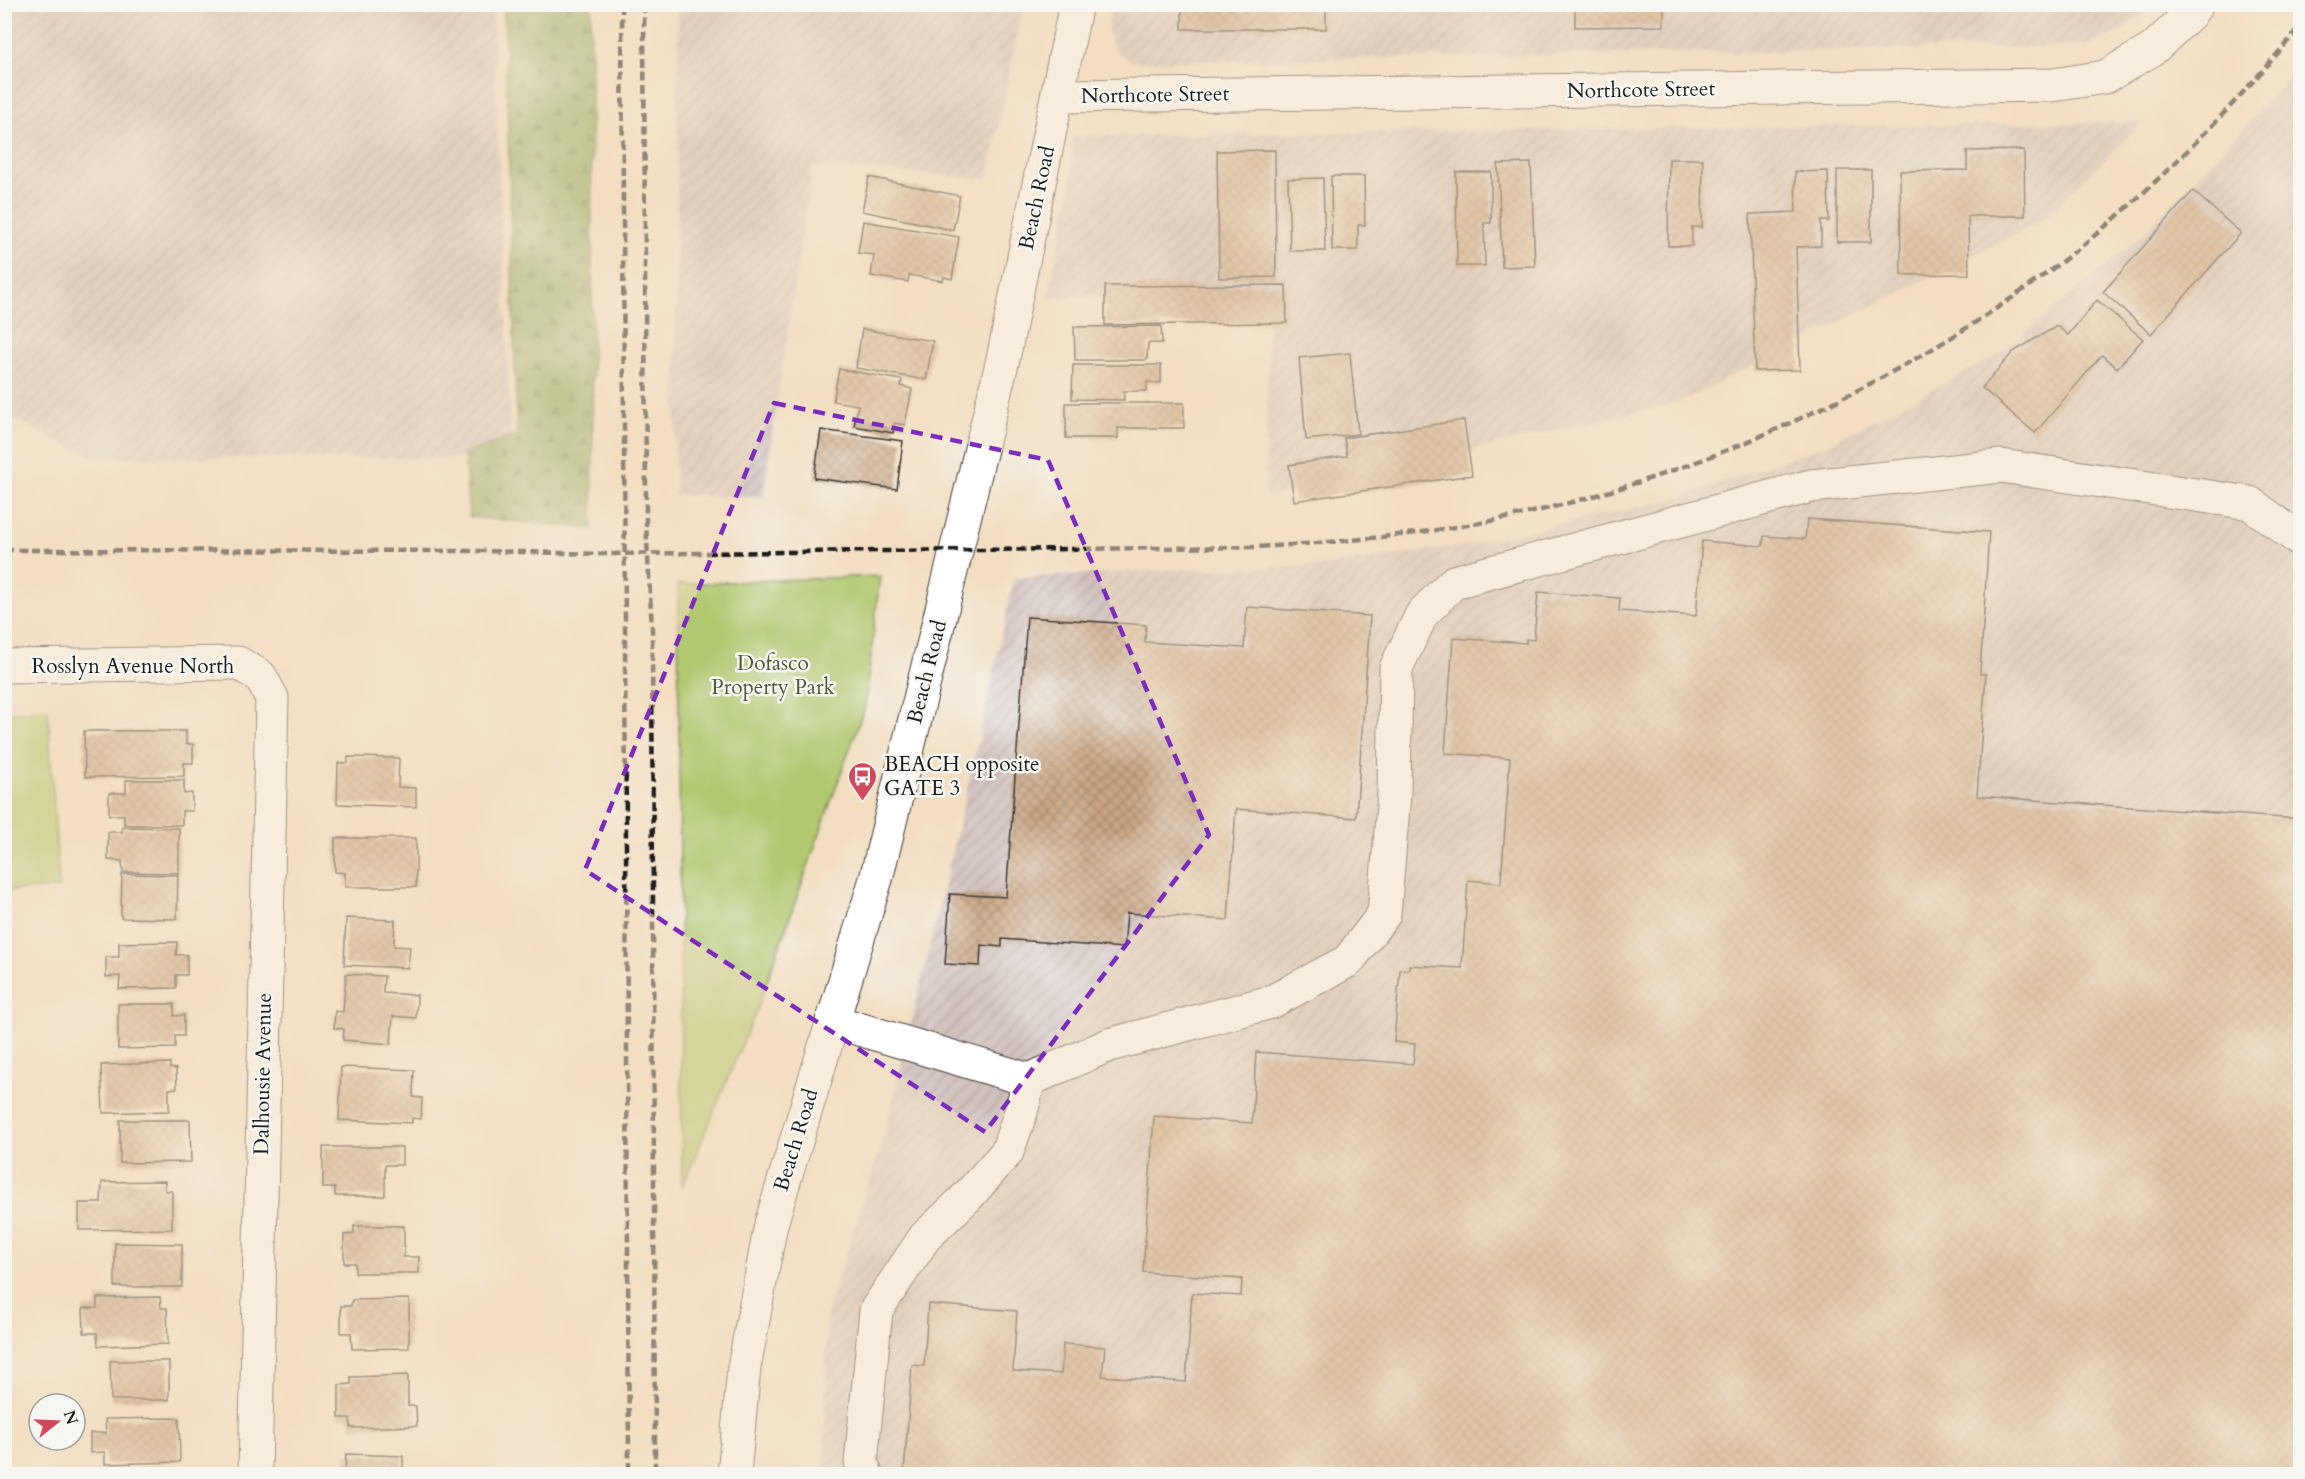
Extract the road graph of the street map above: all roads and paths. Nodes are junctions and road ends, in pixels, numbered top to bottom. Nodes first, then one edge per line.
1 (1076, 4) edge
2 (2197, 4) edge
3 (1059, 96) junction
4 (2301, 540) edge
5 (4, 666) edge
6 (260, 676) joint
7 (832, 1021) junction
8 (1029, 1080) junction
9 (255, 1474) edge
10 (734, 1474) edge
11 (866, 1474) edge

1 - 3 street, Beach Road
2 - 3 street, Northcote Street
3 - 7 street, Beach Road
4 - 8 street
5 - 6 street, Rosslyn Avenue North
6 - 9 street, Dalhousie Avenue
7 - 8 street
7 - 10 street, Beach Road
8 - 11 street

